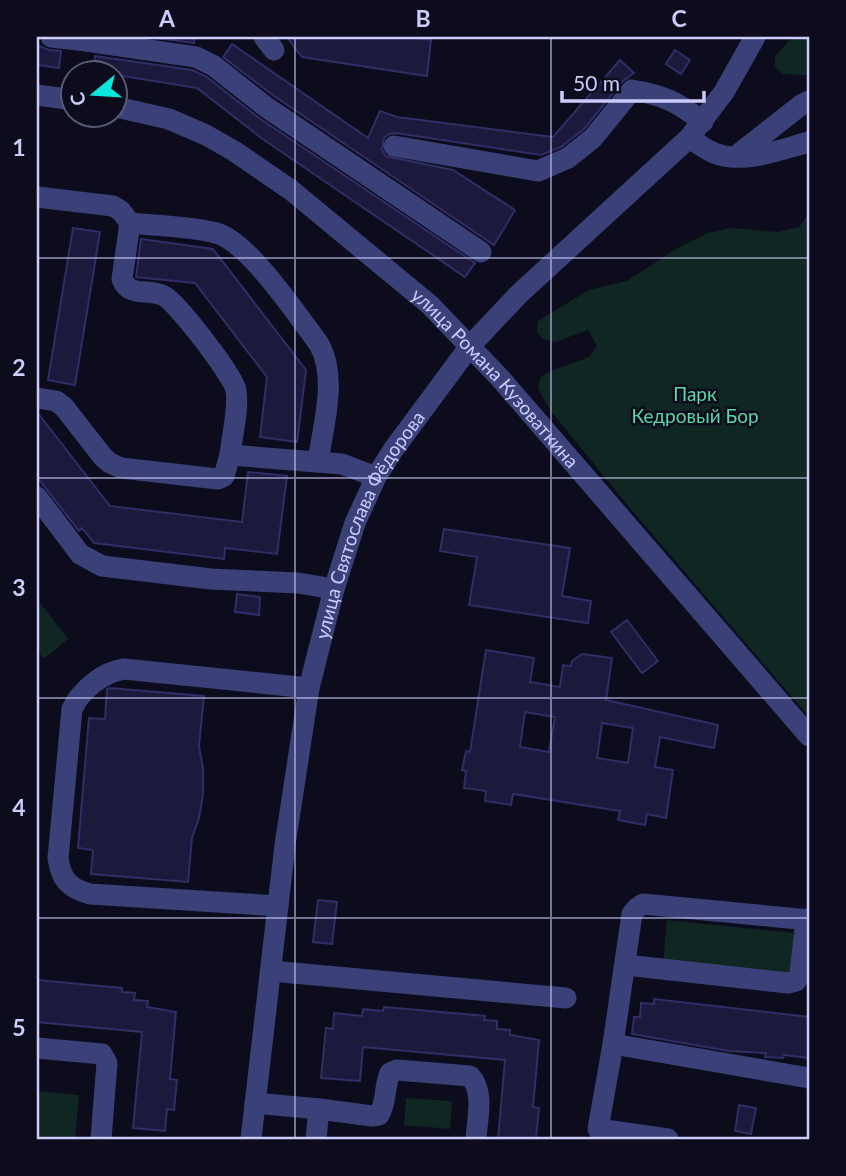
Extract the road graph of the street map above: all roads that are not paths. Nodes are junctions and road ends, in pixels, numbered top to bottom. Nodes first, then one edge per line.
1 (51, 37) edge
2 (755, 37) edge
3 (80, 39) edge
4 (37, 95) edge
5 (60, 98) edge
6 (809, 101) edge
7 (130, 110) edge
8 (696, 130) junction
9 (809, 142) edge
10 (394, 146) dead end
11 (736, 156) junction
12 (37, 197) edge
13 (130, 223) junction
14 (481, 252) dead end
15 (470, 346) junction
16 (37, 398) edge
17 (230, 455) junction
18 (318, 462) junction
19 (376, 477) junction
20 (37, 497) edge
21 (334, 589) junction
22 (309, 688) junction
23 (809, 736) edge
24 (278, 906) junction
25 (808, 919) edge
26 (625, 965) junction
27 (271, 971) junction
28 (566, 998) dead end
29 (613, 1044) junction
30 (37, 1048) edge
31 (809, 1078) edge
32 (255, 1103) junction
33 (319, 1110) junction
34 (101, 1139) edge
35 (251, 1139) edge
36 (316, 1139) edge
37 (476, 1139) edge
38 (668, 1139) edge

1 - 3 street
2 - 8 street, улица Святослава Фёдорова
3 - 14 street
4 - 5 street
6 - 11 street
7 - 15 street, улица Романа Кузоваткина
8 - 10 street
8 - 11 street
8 - 15 street, улица Святослава Фёдорова
9 - 11 street
12 - 13 street
13 - 17 street
13 - 18 street
15 - 19 street, улица Святослава Фёдорова
15 - 23 street, улица Романа Кузоваткина
16 - 17 street
17 - 18 street
18 - 19 street
19 - 21 street, улица Святослава Фёдорова
20 - 21 street
21 - 22 street, улица Святослава Фёдорова
22 - 24 street, улица Святослава Фёдорова
22 - 24 street
24 - 27 street, улица Святослава Фёдорова
25 - 26 street
25 - 26 street
26 - 29 street
27 - 28 street
27 - 32 street, улица Святослава Фёдорова
29 - 31 street
29 - 38 street
30 - 34 street
32 - 33 street
32 - 35 street, улица Святослава Фёдорова
33 - 36 street
33 - 37 street

